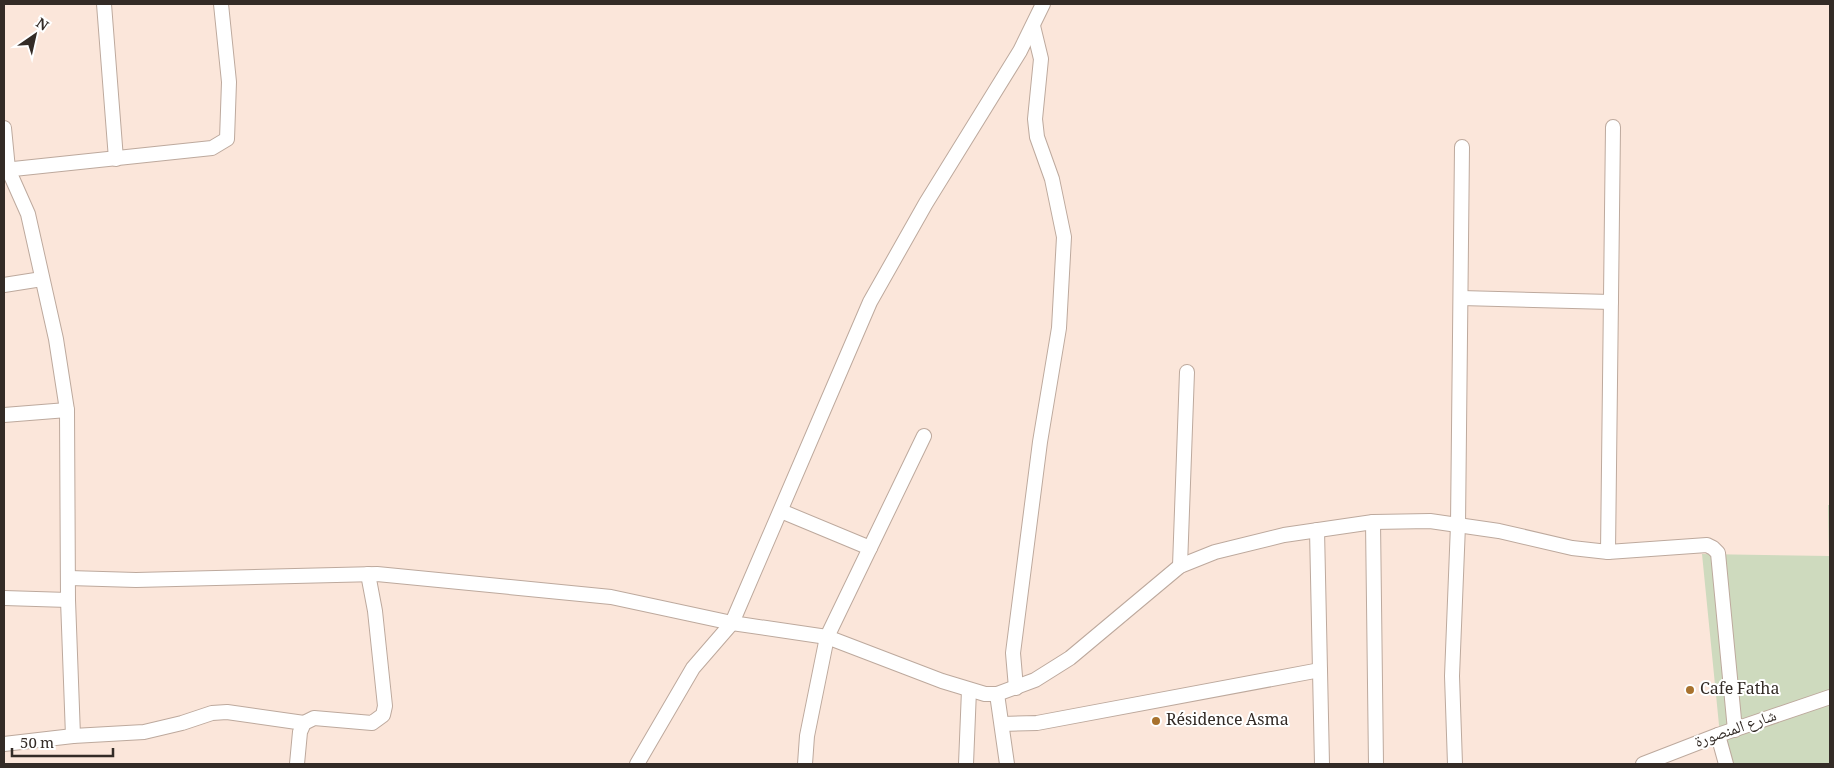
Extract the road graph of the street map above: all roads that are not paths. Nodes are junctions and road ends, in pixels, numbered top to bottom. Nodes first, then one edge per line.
1 (104, 4) edge
2 (221, 4) edge
3 (1043, 4) edge
4 (1033, 26) junction
5 (1613, 127) dead end
6 (4, 128) edge
7 (1462, 147) dead end
8 (116, 159) junction
9 (6, 169) edge
10 (42, 279) junction
11 (4, 285) edge
12 (1460, 298) junction
13 (1611, 302) junction
14 (1188, 372) dead end
15 (67, 410) junction
16 (4, 415) edge
17 (924, 436) dead end
18 (781, 511) junction
19 (1373, 522) junction
20 (1458, 525) junction
21 (1317, 530) junction
22 (870, 548) junction
23 (1608, 552) junction
24 (1180, 566) junction
25 (368, 574) junction
26 (69, 578) junction
27 (4, 598) edge
28 (68, 600) junction
29 (732, 623) junction
30 (827, 637) junction
31 (1320, 670) junction
32 (1016, 688) junction
33 (969, 690) junction
34 (997, 694) junction
35 (1830, 697) edge
36 (304, 723) junction
37 (1002, 724) junction
38 (1735, 730) junction
39 (1718, 735) junction
40 (73, 736) junction
41 (4, 744) edge
42 (297, 764) edge
43 (637, 764) edge
44 (805, 764) edge
45 (966, 764) edge
46 (1007, 764) edge
47 (1322, 764) edge
48 (1376, 764) edge
49 (1455, 764) edge
50 (1643, 764) edge
51 (1726, 764) edge

1 - 8 street
2 - 8 street
3 - 4 street
4 - 18 street
4 - 32 street
5 - 13 street
6 - 9 street
7 - 12 street
8 - 9 street
9 - 10 street
10 - 11 street
10 - 15 street
12 - 13 street
12 - 20 street
13 - 23 street
14 - 24 street
15 - 16 street
15 - 26 street
17 - 22 street
18 - 22 street
18 - 29 street
19 - 20 street
19 - 21 street
19 - 48 street
20 - 23 street
20 - 49 street
21 - 24 street
21 - 31 street
22 - 30 street
23 - 38 street
24 - 32 street
25 - 26 street
25 - 29 street
25 - 36 street
26 - 28 street
27 - 28 street
28 - 40 street
29 - 30 street
29 - 43 street
30 - 33 street
30 - 44 street
31 - 37 street
31 - 47 street
32 - 34 street
33 - 34 street
33 - 45 street
34 - 37 street
35 - 38 street, شارع المنصورة
36 - 40 street
36 - 42 street
37 - 46 street
38 - 39 street, شارع المنصورة
39 - 50 street, شارع المنصورة
39 - 51 street
40 - 41 street

